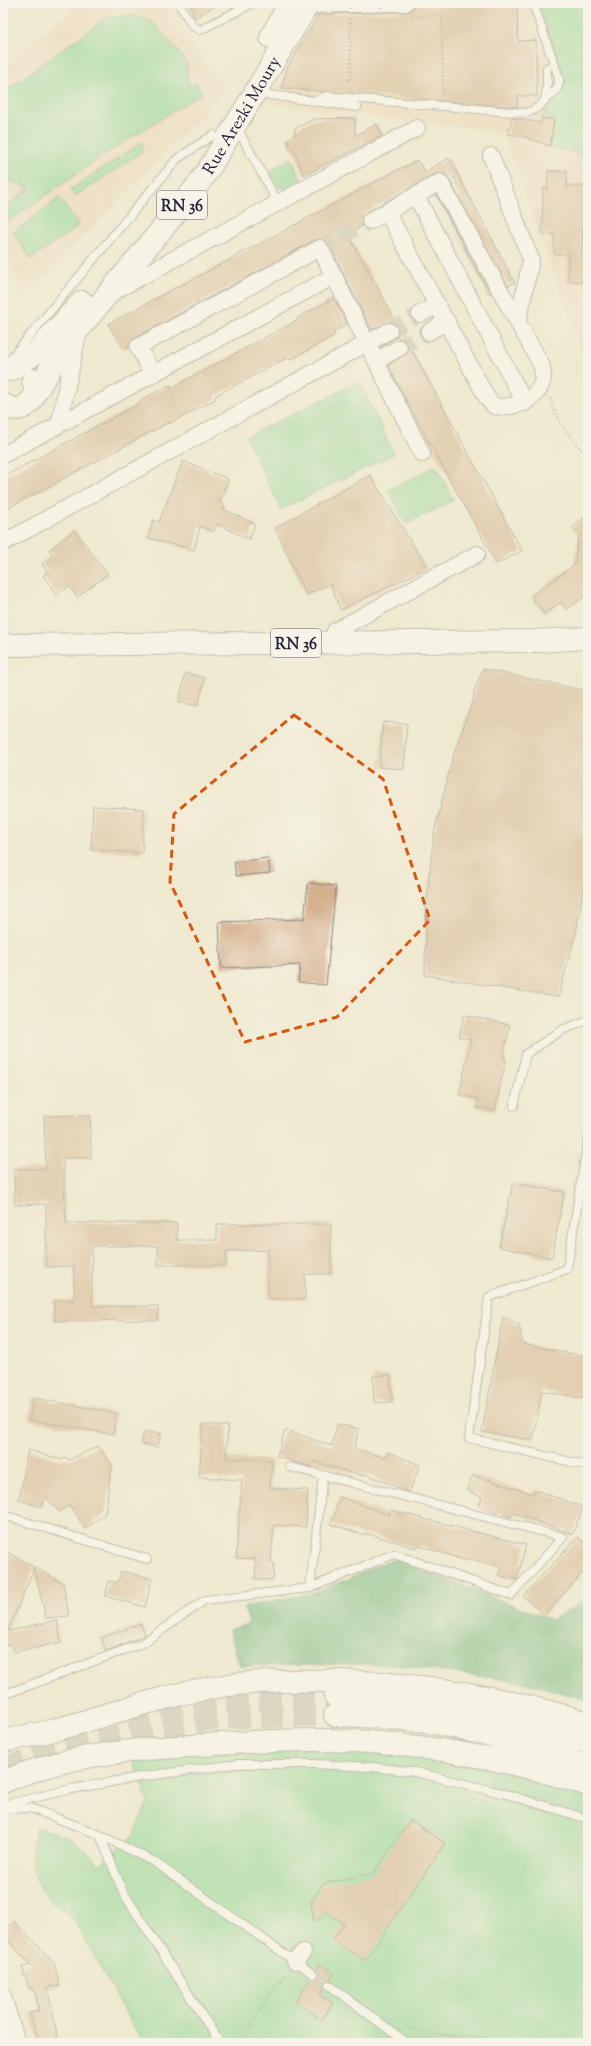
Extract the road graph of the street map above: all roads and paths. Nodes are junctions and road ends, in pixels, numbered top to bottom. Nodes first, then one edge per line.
1 (178, 3) edge
2 (253, 3) edge
3 (350, 3) edge
4 (382, 3) edge
5 (533, 3) edge
6 (295, 4) edge
7 (381, 8) dead end
8 (406, 10) edge
9 (421, 11) dead end
10 (421, 16) junction
11 (546, 68) dead end
12 (348, 80) dead end
13 (255, 93) junction
14 (443, 93) dead end
15 (545, 99) junction
16 (315, 100) junction
17 (357, 106) dead end
18 (236, 126) junction
19 (417, 128) dead end
20 (491, 156) dead end
21 (416, 196) junction
22 (278, 203) junction
23 (387, 212) junction
24 (370, 221) tunnel mouth
25 (334, 276) junction
26 (106, 296) junction
27 (438, 305) junction
28 (420, 314) tunnel mouth
29 (447, 321) junction
30 (518, 321) junction
31 (82, 325) junction
32 (389, 331) tunnel mouth
33 (429, 332) tunnel mouth
34 (367, 343) junction
35 (399, 348) tunnel mouth
36 (376, 361) junction
37 (6, 371) edge
38 (153, 374) junction
39 (543, 378) junction
40 (36, 393) junction
41 (526, 402) junction
42 (7, 409) edge
43 (59, 424) junction
44 (422, 454) dead end
45 (3, 455) edge
46 (588, 456) edge
47 (3, 543) edge
48 (477, 554) dead end
49 (588, 628) edge
50 (3, 630) edge
51 (335, 630) junction
52 (588, 638) edge
53 (3, 645) edge
54 (588, 1020) edge
55 (514, 1106) dead end
56 (588, 1139) edge
57 (588, 1466) edge
58 (290, 1467) dead end
59 (323, 1475) junction
60 (3, 1515) edge
61 (147, 1559) dead end
62 (310, 1588) junction
63 (3, 1695) edge
64 (588, 1723) edge
65 (3, 1741) edge
66 (588, 1743) edge
67 (588, 1767) edge
68 (3, 1782) edge
69 (588, 1785) edge
70 (3, 1805) edge
71 (3, 1809) edge
72 (588, 1819) edge
73 (100, 1835) junction
74 (299, 1957) junction
75 (313, 1974) tunnel mouth
76 (329, 1985) tunnel mouth
77 (3, 1996) edge
78 (400, 2026) dead end
79 (17, 2043) edge
80 (220, 2043) edge
81 (241, 2043) edge
82 (407, 2043) edge
83 (504, 2043) edge

1 - 2 lane
3 - 12 path, bridge
4 - 7 path, bridge
5 - 15 lane
6 - 8 street
6 - 13 main road, Rue Arezki Moury / RN 36
6 - 37 main road, Rue Arezki Moury / RN 36
8 - 10 path
9 - 10 path
10 - 14 path
11 - 15 lane
13 - 16 lane
13 - 18 main road, Rue Arezki Moury / RN 36
15 - 16 lane
16 - 17 lane
18 - 22 lane
18 - 26 main road, Rue Arezki Moury / RN 36
19 - 22 street
20 - 30 street
21 - 23 street
21 - 30 street
21 - 41 street
22 - 26 street
23 - 24 street
23 - 27 street
25 - 34 street
25 - 38 street
25 - 38 street
26 - 31 main road, Rue Arezki Moury / RN 36
27 - 28 street
27 - 29 street
29 - 33 street
29 - 41 street
30 - 39 street
31 - 40 main road, Rue Arezki Moury / RN 36
31 - 43 street
32 - 34 street
34 - 36 street
34 - 47 street
35 - 36 street
36 - 44 street
37 - 40 main road
38 - 43 street
39 - 41 street
39 - 46 path
40 - 42 main road, Rue Arezki Moury
43 - 45 street
48 - 51 street
49 - 51 main road, RN 36
50 - 51 main road, RN 36
52 - 53 main road, RN 36
54 - 55 lane
56 - 57 lane
58 - 59 lane
59 - 62 lane
59 - 62 lane
60 - 61 lane
62 - 63 lane
64 - 65 main road
66 - 67 main road
68 - 69 main road
70 - 72 lane
71 - 73 lane
73 - 74 lane
73 - 80 lane
74 - 75 lane
74 - 81 path
76 - 82 lane
77 - 79 street
78 - 83 path

